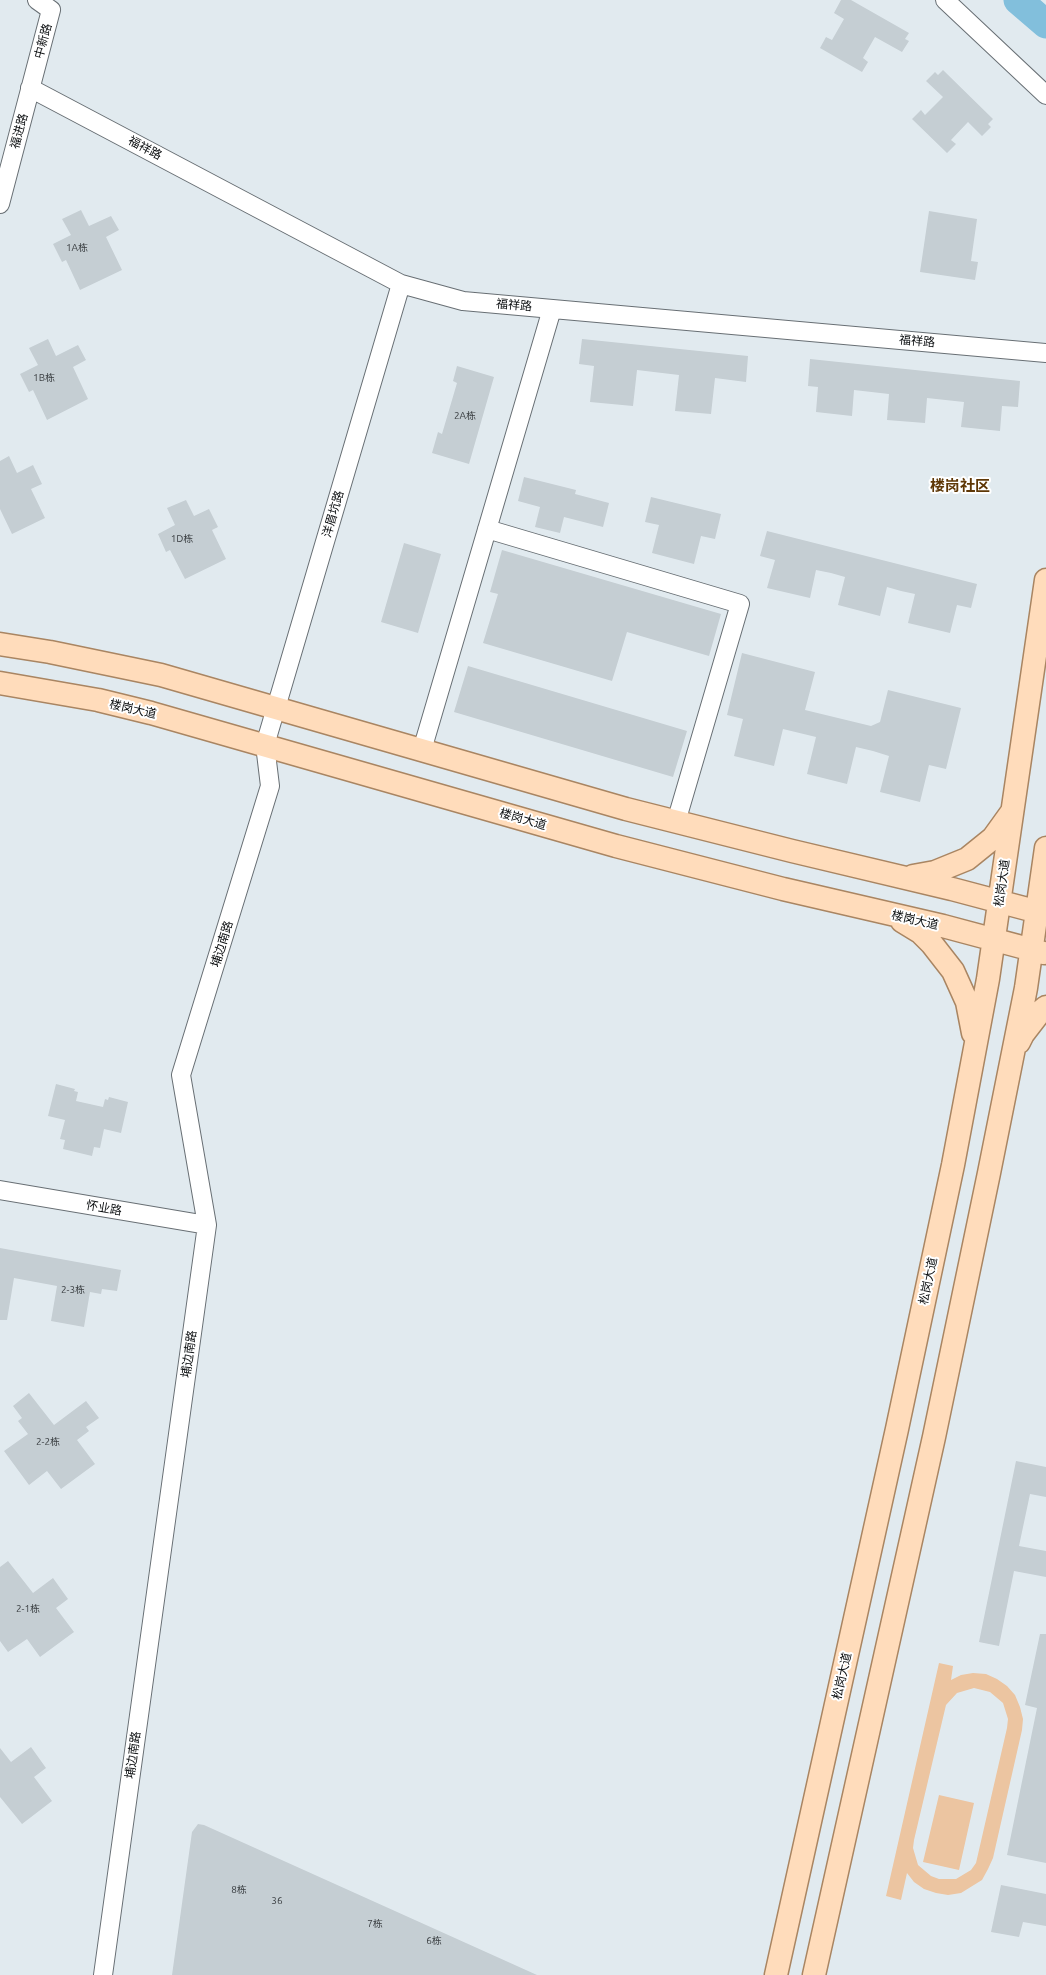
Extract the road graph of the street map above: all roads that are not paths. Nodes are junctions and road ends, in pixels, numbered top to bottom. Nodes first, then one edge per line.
1 (37, 0) edge
2 (945, 0) edge
3 (30, 88) junction
4 (1046, 95) edge
5 (0, 204) edge
6 (401, 284) junction
7 (552, 309) junction
8 (1046, 353) edge
9 (487, 529) junction
10 (1046, 580) edge
11 (0, 644) edge
12 (0, 683) edge
13 (276, 708) junction
14 (265, 745) junction
15 (422, 750) junction
16 (1012, 810) junction
17 (676, 822) junction
18 (1046, 848) edge
19 (902, 877) junction
20 (999, 901) junction
21 (1041, 913) edge
22 (891, 914) junction
23 (994, 940) junction
24 (1038, 952) edge
25 (1046, 1007) edge
26 (974, 1052) junction
27 (1012, 1059) junction
28 (0, 1190) edge
29 (207, 1225) junction
30 (103, 1975) edge
31 (776, 1975) edge
32 (814, 1975) edge

1 - 3 street, 中新路
2 - 4 street
3 - 5 street, 福进路
3 - 6 street, 福祥路
6 - 7 street, 福祥路
6 - 13 street, 洋眉坑路
7 - 8 street, 福祥路
7 - 9 street
9 - 15 street
9 - 17 street
10 - 16 main road, 松岗大道
11 - 13 main road
12 - 14 main road, 楼岗大道
13 - 14 street, 洋眉坑路
13 - 15 main road
14 - 22 main road, 楼岗大道
14 - 29 street, 埔边南路
15 - 17 main road
16 - 19 main road
16 - 20 main road, 松岗大道
17 - 19 main road
18 - 21 main road
19 - 20 main road
20 - 21 main road
20 - 23 main road, 松岗大道
21 - 24 main road
22 - 23 main road, 楼岗大道
22 - 26 main road
23 - 24 main road, 楼岗大道
23 - 26 main road, 松岗大道
24 - 27 main road
25 - 27 main road
26 - 31 main road, 松岗大道
27 - 32 main road
28 - 29 street, 怀业路
29 - 30 street, 埔边南路

